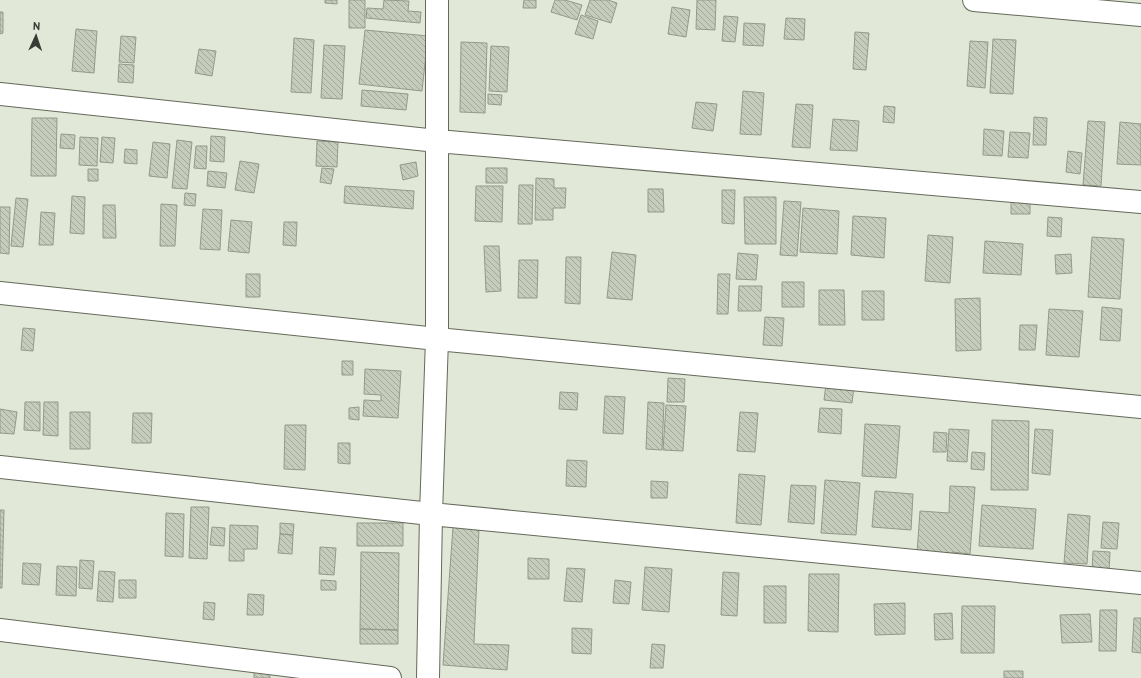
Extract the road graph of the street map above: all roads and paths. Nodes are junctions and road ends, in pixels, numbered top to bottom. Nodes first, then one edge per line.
1 (437, 0) edge
2 (974, 0) edge
3 (1141, 15) edge
4 (0, 94) edge
5 (437, 141) junction
6 (1141, 202) edge
7 (0, 294) edge
8 (437, 340) junction
9 (1141, 407) edge
10 (0, 467) edge
11 (430, 514) junction
12 (1141, 583) edge
13 (0, 630) edge
14 (390, 678) edge
15 (428, 678) edge

1 - 5 street
2 - 3 street
4 - 5 street
5 - 6 street
5 - 8 street
7 - 8 street
8 - 9 street
8 - 11 street
10 - 11 street
11 - 12 street
11 - 15 street
13 - 14 street

